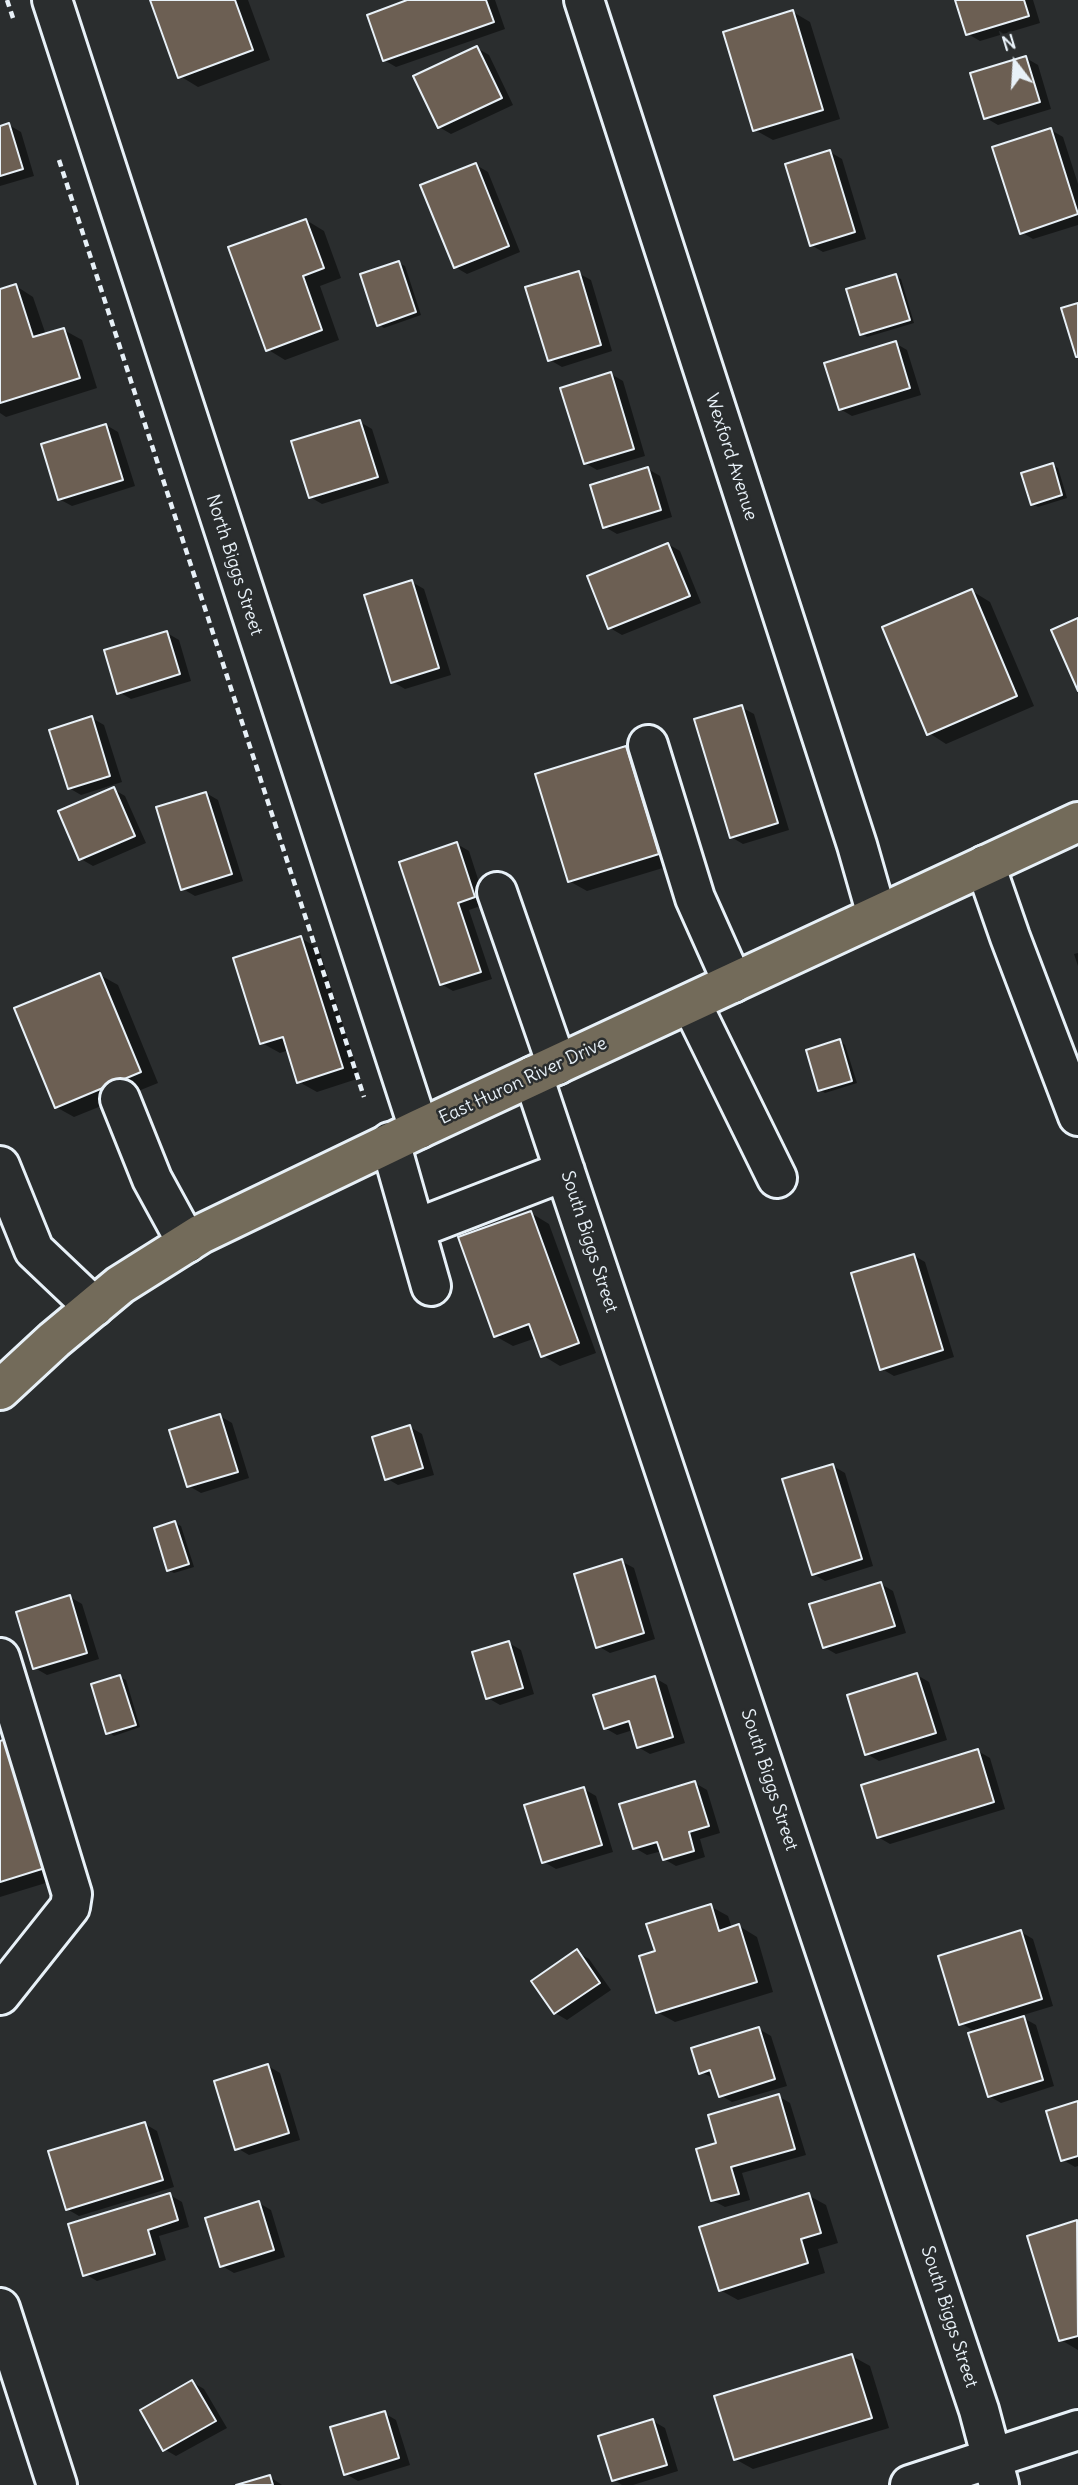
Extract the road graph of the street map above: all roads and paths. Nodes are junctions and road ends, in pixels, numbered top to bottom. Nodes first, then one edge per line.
1 (7, 0) edge
2 (51, 0) edge
3 (584, 0) edge
4 (14, 23) dead end
5 (55, 148) dead end
6 (649, 745) dead end
7 (1078, 822) edge
8 (985, 865) junction
9 (497, 892) dead end
10 (877, 915) junction
11 (733, 983) junction
12 (691, 1003) junction
13 (545, 1071) junction
14 (120, 1099) dead end
15 (365, 1101) dead end
16 (1078, 1115) edge
17 (404, 1136) junction
18 (0, 1166) edge
19 (565, 1171) junction
20 (777, 1178) dead end
21 (415, 1229) junction
22 (187, 1243) junction
23 (431, 1286) dead end
24 (94, 1307) junction
25 (0, 1390) edge
26 (0, 1658) edge
27 (0, 1995) edge
28 (0, 2308) edge
29 (1078, 2430) edge
30 (995, 2472) edge
31 (57, 2485) edge
32 (910, 2485) edge

1 - 4 path
2 - 17 street, North Biggs Street
3 - 10 street, Wexford Avenue
5 - 15 path
6 - 11 street
7 - 8 main road, East Huron River Drive
8 - 10 main road, East Huron River Drive
8 - 16 street
9 - 13 street, South Biggs Street
10 - 11 main road, East Huron River Drive
11 - 12 main road, East Huron River Drive
12 - 13 main road, East Huron River Drive
12 - 20 street
13 - 17 main road, East Huron River Drive
13 - 19 street, South Biggs Street
14 - 22 street
17 - 21 street, North Biggs Street
17 - 22 main road, East Huron River Drive
18 - 24 street
19 - 21 street
19 - 30 street, South Biggs Street
21 - 23 street, North Biggs Street
22 - 24 main road, East Huron River Drive
24 - 25 main road, East Huron River Drive
26 - 27 street
28 - 31 street
29 - 30 street
30 - 32 street

